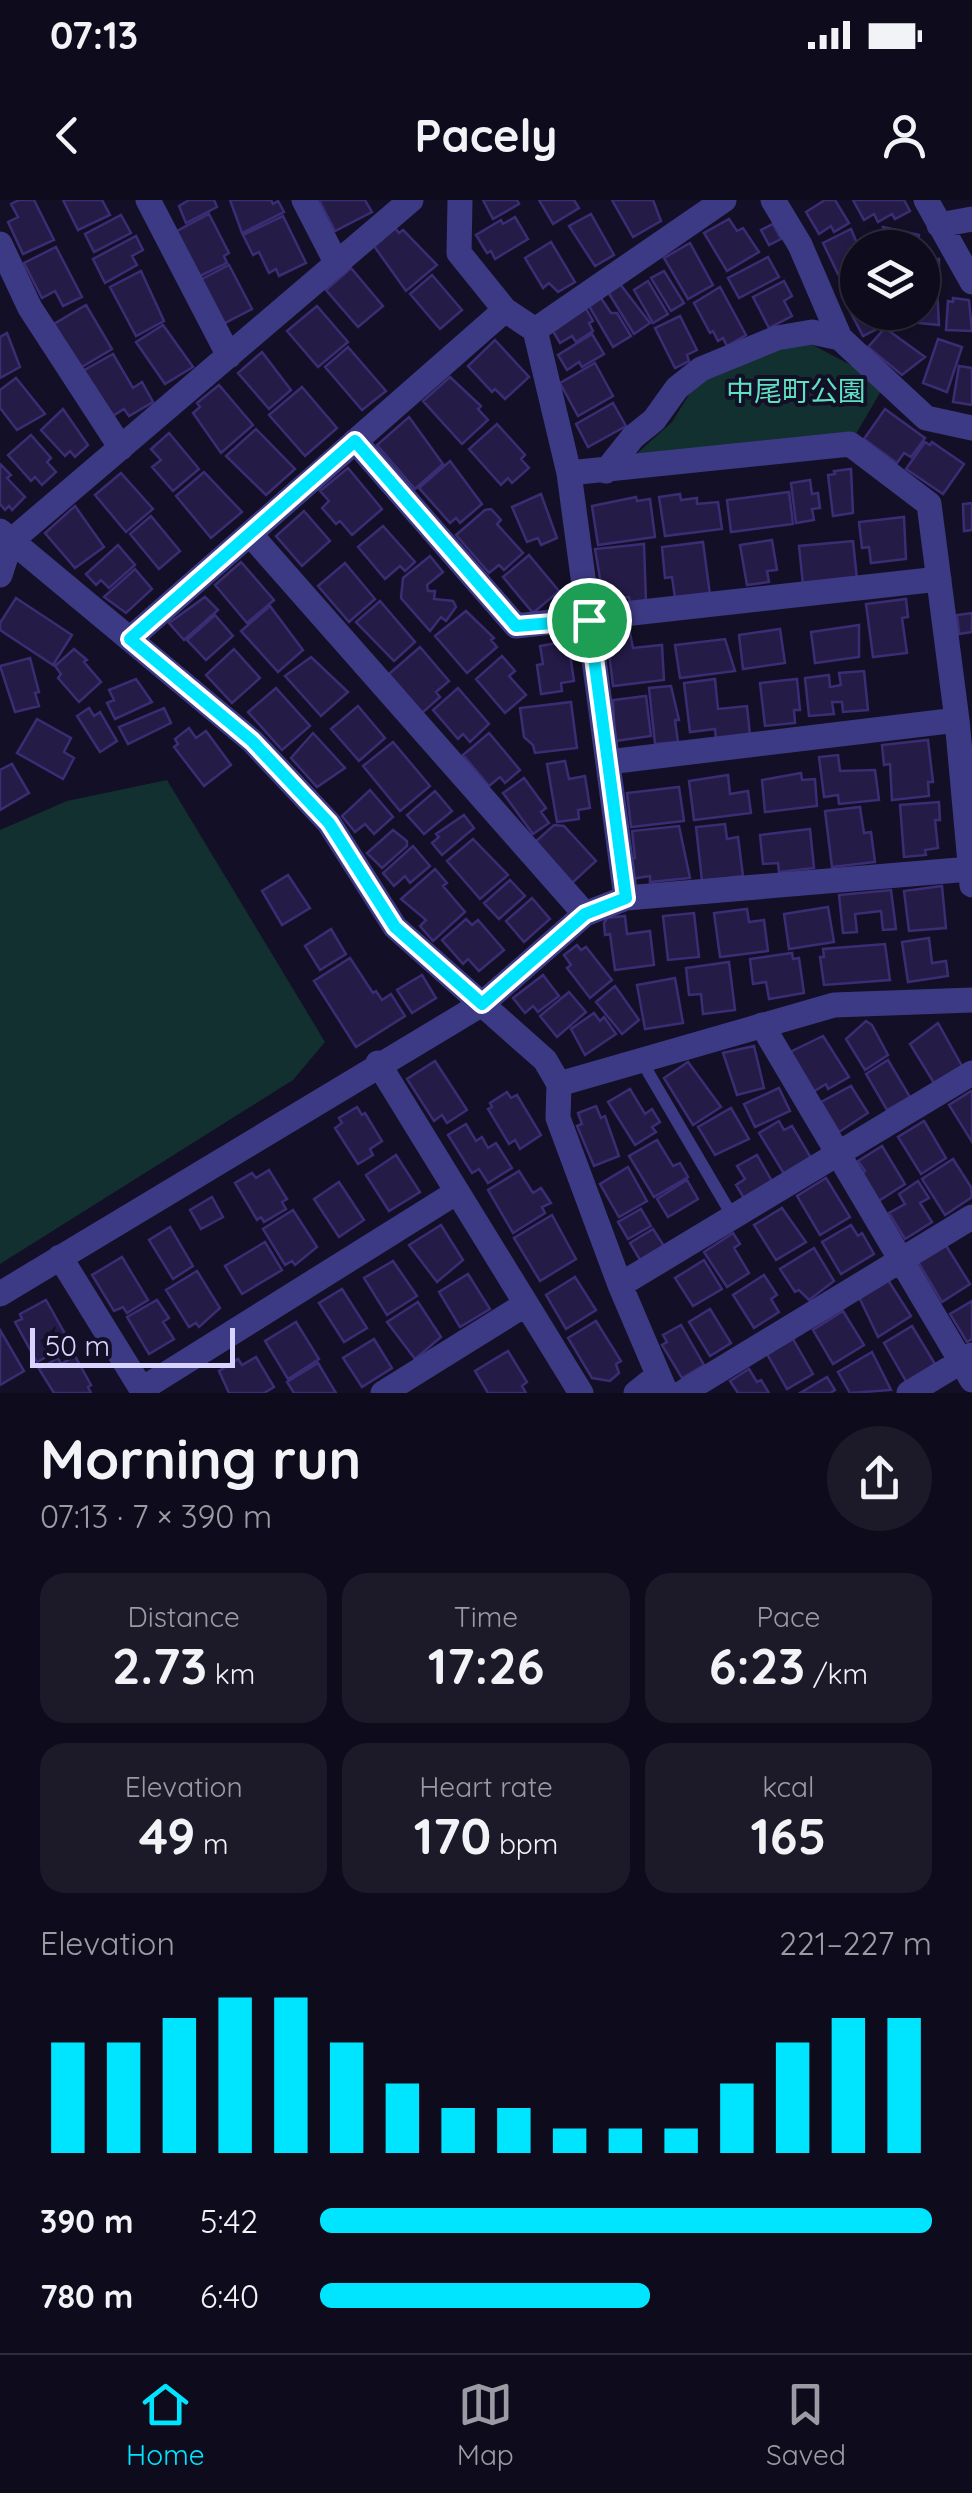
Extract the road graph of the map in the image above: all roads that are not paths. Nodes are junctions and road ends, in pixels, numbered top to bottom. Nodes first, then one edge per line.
1 (148, 200) edge
2 (304, 200) edge
3 (411, 200) edge
4 (460, 200) edge
5 (724, 200) edge
6 (773, 200) edge
7 (926, 200) edge
8 (972, 219) edge
9 (938, 225) junction
10 (0, 244) edge
11 (337, 264) junction
12 (972, 282) edge
13 (505, 310) junction
14 (535, 330) junction
15 (840, 338) junction
16 (229, 356) junction
17 (972, 428) edge
18 (355, 441) junction
19 (121, 448) junction
20 (606, 470) junction
21 (569, 473) junction
22 (250, 534) junction
23 (6, 536) edge
24 (0, 576) edge
25 (939, 578) junction
26 (589, 620) junction
27 (130, 639) junction
28 (957, 720) junction
29 (608, 762) junction
30 (971, 877) edge
31 (626, 898) junction
32 (585, 914) junction
33 (972, 1000) edge
34 (482, 1004) junction
35 (762, 1025) junction
36 (640, 1058) junction
37 (378, 1064) junction
38 (972, 1073) edge
39 (559, 1084) junction
40 (838, 1154) junction
41 (457, 1192) junction
42 (733, 1217) junction
43 (972, 1218) edge
44 (60, 1257) junction
45 (901, 1260) junction
46 (620, 1285) junction
47 (0, 1294) edge
48 (526, 1304) junction
49 (968, 1366) edge
50 (653, 1388) edge
51 (142, 1391) edge
52 (382, 1393) edge
53 (581, 1393) edge
54 (682, 1393) edge
55 (910, 1393) edge

1 - 16 street
2 - 11 street
3 - 11 street
4 - 13 street
5 - 14 street
6 - 15 street
7 - 9 street
8 - 9 street
9 - 12 street
10 - 19 street
11 - 16 street
13 - 14 street
13 - 18 street
14 - 21 street
15 - 17 street
15 - 20 street
16 - 19 street
18 - 22 street
18 - 26 street
19 - 23 street
20 - 21 street
20 - 25 street
21 - 26 street
22 - 27 street
22 - 32 street
23 - 24 street
23 - 27 street
25 - 26 street
25 - 28 street
26 - 29 street
27 - 34 street
28 - 29 street
28 - 30 street
29 - 31 street
30 - 31 street
31 - 32 street
32 - 34 street
33 - 35 street
34 - 37 street
34 - 39 street
35 - 36 street
35 - 40 street
36 - 39 street
36 - 42 lane
37 - 41 street
37 - 44 street
38 - 40 street
39 - 46 street
40 - 42 street
40 - 45 street
41 - 48 street
41 - 51 street
42 - 46 street
43 - 45 street
44 - 47 street
44 - 51 street
45 - 49 street
45 - 54 street
46 - 50 street
48 - 52 street
48 - 53 street
49 - 55 street

